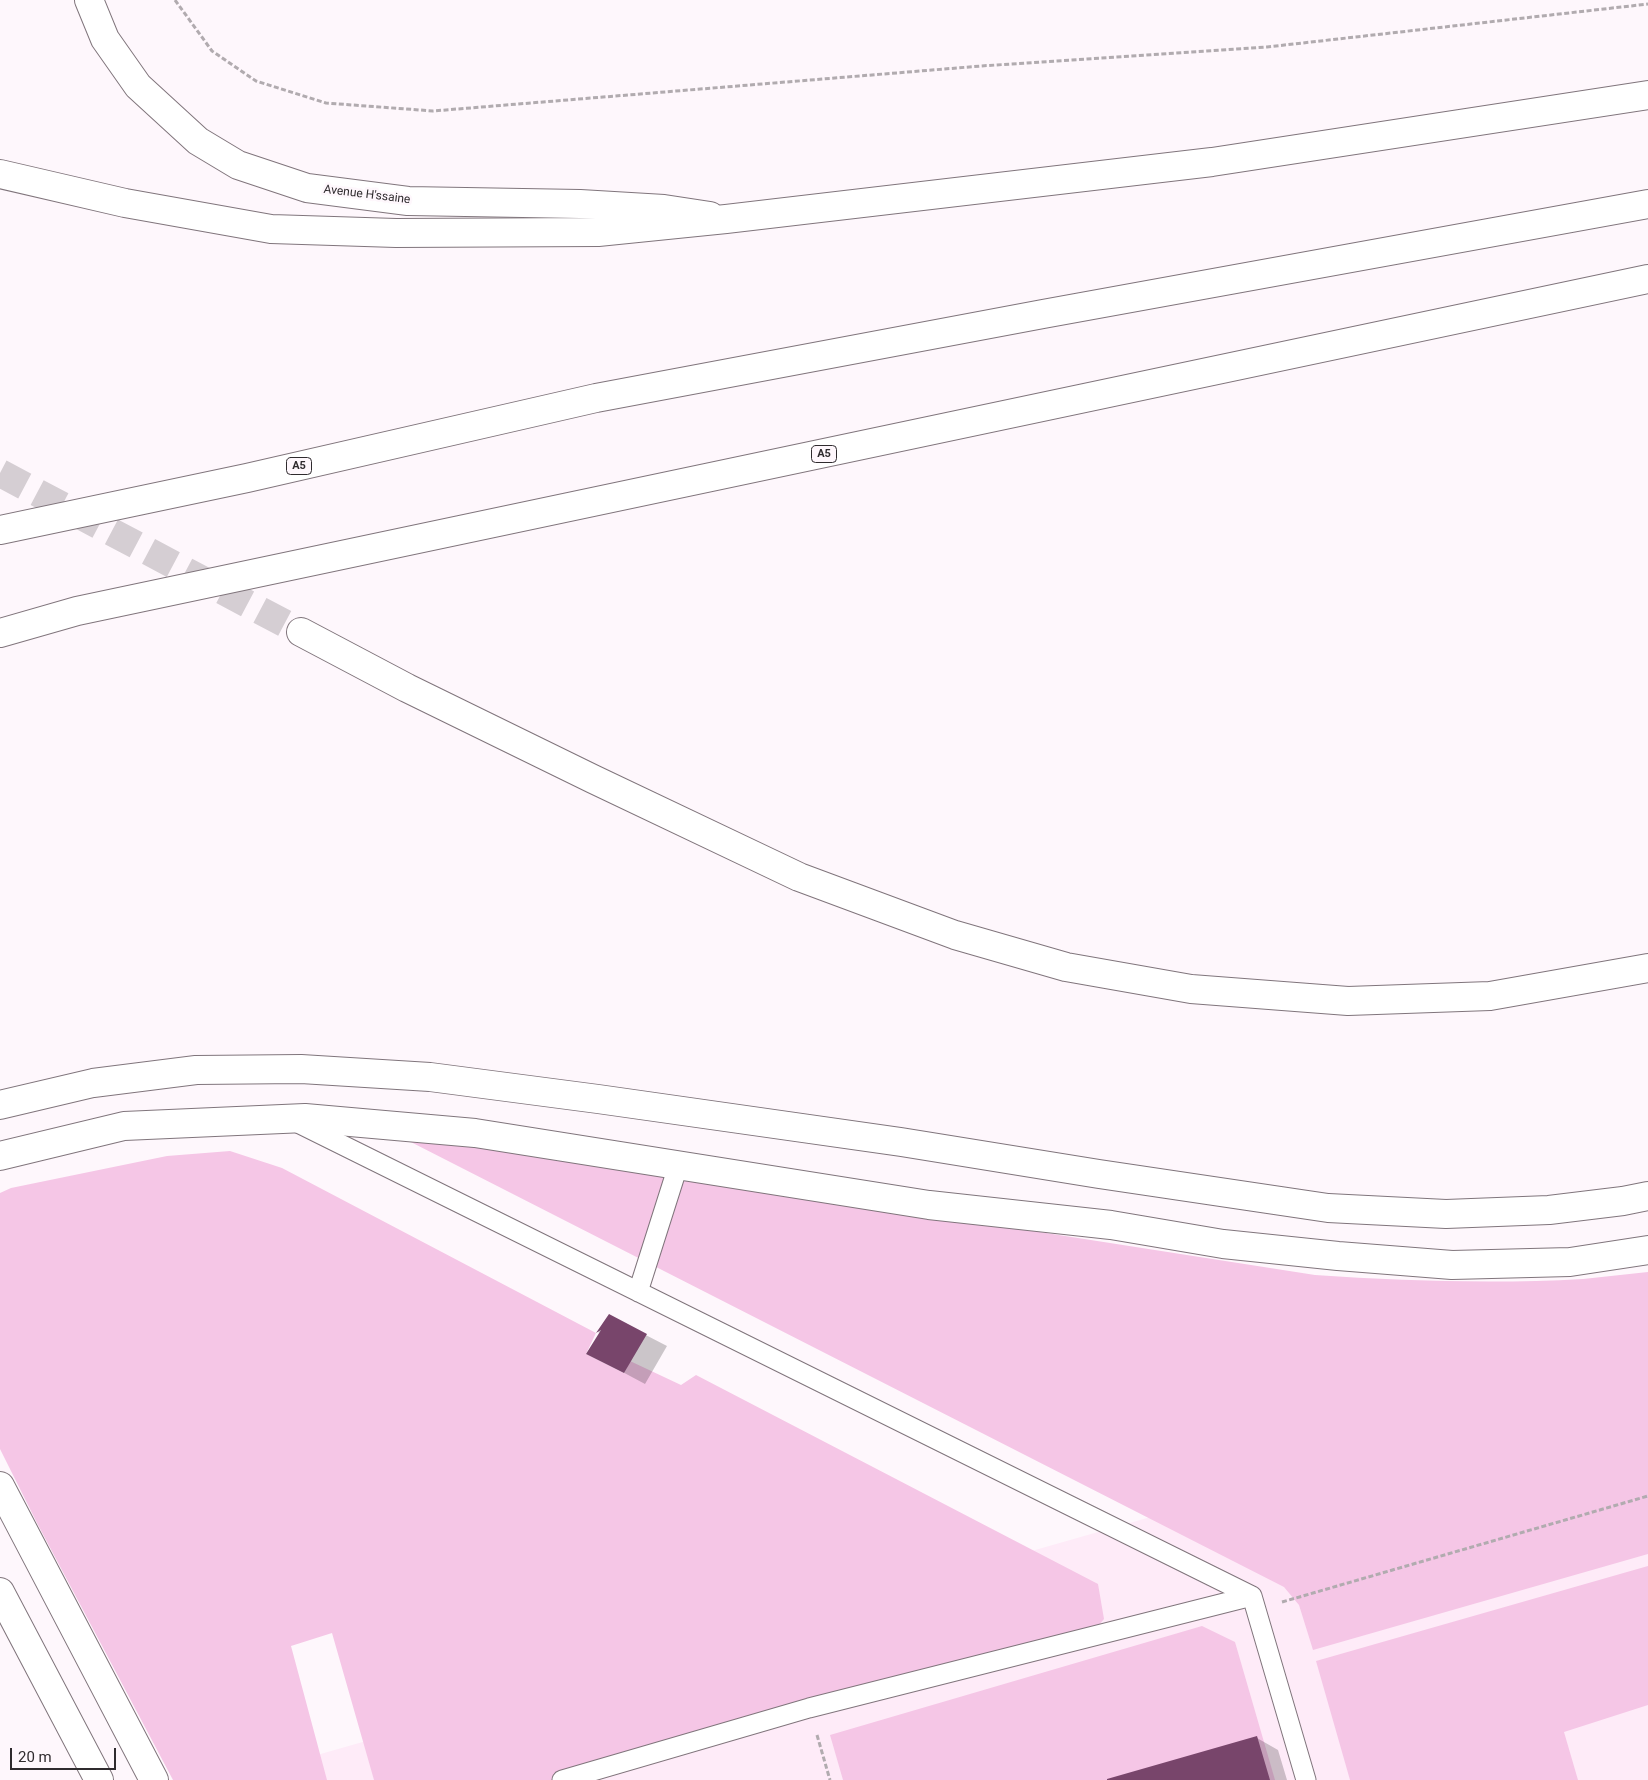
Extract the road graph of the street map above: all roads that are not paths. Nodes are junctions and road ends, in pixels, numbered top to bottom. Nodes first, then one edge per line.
1 (89, 0) edge
2 (1648, 94) edge
3 (0, 174) edge
4 (1648, 204) edge
5 (726, 219) junction
6 (1648, 279) edge
7 (0, 530) edge
8 (301, 632) tunnel mouth
9 (0, 633) edge
10 (1648, 968) edge
11 (0, 1105) edge
12 (288, 1118) junction
13 (0, 1156) edge
14 (678, 1166) junction
15 (1648, 1196) edge
16 (1648, 1250) edge
17 (638, 1292) junction
18 (0, 1486) edge
19 (0, 1592) edge
20 (1252, 1596) junction
21 (99, 1780) edge
22 (154, 1780) edge
23 (562, 1780) edge
24 (1306, 1780) edge

1 - 5 main road, Avenue H'ssaine
2 - 5 main road
3 - 5 main road
4 - 7 main road, A5
6 - 9 main road, A5
8 - 10 main road
11 - 15 main road
12 - 13 main road
12 - 14 main road
12 - 17 lane
14 - 16 main road
14 - 17 lane
17 - 20 lane
18 - 22 main road
19 - 21 main road
20 - 23 lane
20 - 24 lane

